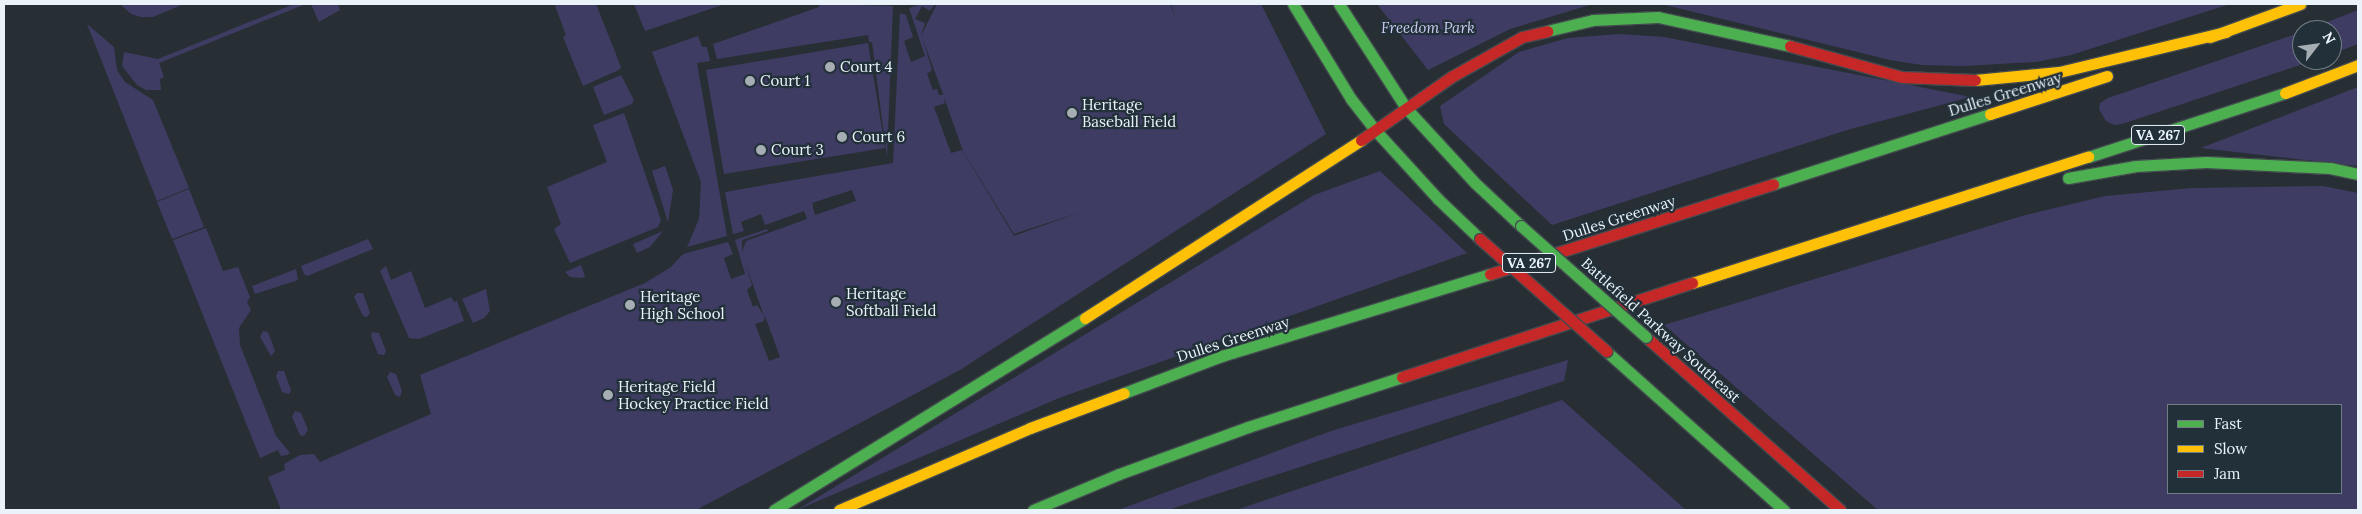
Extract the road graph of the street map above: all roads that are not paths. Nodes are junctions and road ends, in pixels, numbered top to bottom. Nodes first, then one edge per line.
1 (1293, 4) edge
2 (1339, 4) edge
3 (2300, 4) edge
4 (2226, 32) junction
5 (2358, 65) edge
6 (1406, 108) junction
7 (1376, 130) junction
8 (2358, 174) edge
9 (1955, 198) junction
10 (774, 510) edge
11 (839, 510) edge
12 (1033, 510) edge
13 (1784, 510) edge
14 (1840, 510) edge

1 - 7 main road
2 - 6 main road, Battlefield Parkway Southeast
3 - 4 main road, Dulles Greenway / VA 267
4 - 6 main road
4 - 11 main road, Dulles Greenway / VA 267
5 - 9 main road, VA 267
6 - 7 main road
6 - 14 main road, Battlefield Parkway Southeast, bridge
7 - 10 main road
7 - 13 main road, bridge
8 - 9 main road
9 - 12 main road, VA 267

